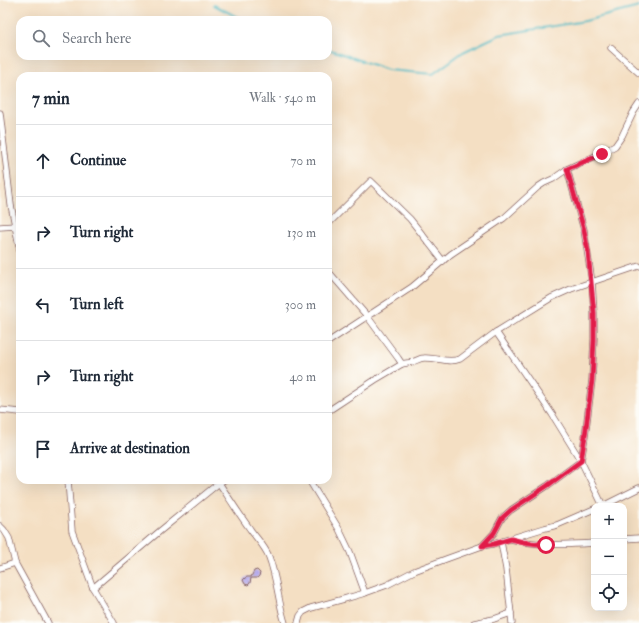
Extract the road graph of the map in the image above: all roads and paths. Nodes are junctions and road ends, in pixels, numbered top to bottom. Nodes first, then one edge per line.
1 (611, 48) dead end
2 (639, 73) edge
3 (639, 104) edge
4 (0, 113) edge
5 (567, 169) junction
6 (332, 220) edge
7 (15, 226) junction
8 (0, 227) edge
9 (16, 231) edge
10 (443, 261) junction
11 (639, 266) edge
12 (332, 276) edge
13 (592, 282) junction
14 (367, 316) junction
15 (496, 332) junction
16 (332, 339) edge
17 (402, 364) junction
18 (332, 408) edge
19 (0, 410) edge
20 (16, 412) edge
21 (581, 461) junction
22 (68, 484) edge
23 (219, 484) edge
24 (223, 484) edge
25 (312, 484) edge
26 (639, 488) edge
27 (602, 503) edge
28 (609, 503) edge
29 (591, 510) edge
30 (0, 526) edge
31 (639, 538) edge
32 (511, 539) junction
33 (627, 539) edge
34 (501, 542) junction
35 (591, 543) edge
36 (482, 546) junction
37 (15, 563) junction
38 (0, 568) edge
39 (93, 588) junction
40 (365, 593) junction
41 (511, 613) junction
42 (48, 623) edge
43 (114, 623) edge
44 (285, 623) edge
45 (298, 623) edge
46 (474, 623) edge
47 (512, 623) edge

1 - 2 street
3 - 5 street
4 - 7 street
5 - 10 street
5 - 13 street
6 - 10 street
7 - 8 street
7 - 9 street
10 - 14 street
11 - 13 street
12 - 14 street
13 - 15 street
13 - 21 street
14 - 16 street
14 - 17 street
15 - 17 street
15 - 21 street
17 - 18 street
19 - 20 street
21 - 27 street
21 - 36 street
22 - 39 street
23 - 39 street
24 - 44 street
25 - 40 street
26 - 28 street
29 - 32 street
30 - 37 street
31 - 33 street
32 - 34 street
32 - 35 street
34 - 36 street
34 - 41 street
36 - 40 street
37 - 38 street
37 - 42 street
39 - 43 street
40 - 45 street
41 - 46 street
41 - 47 street

